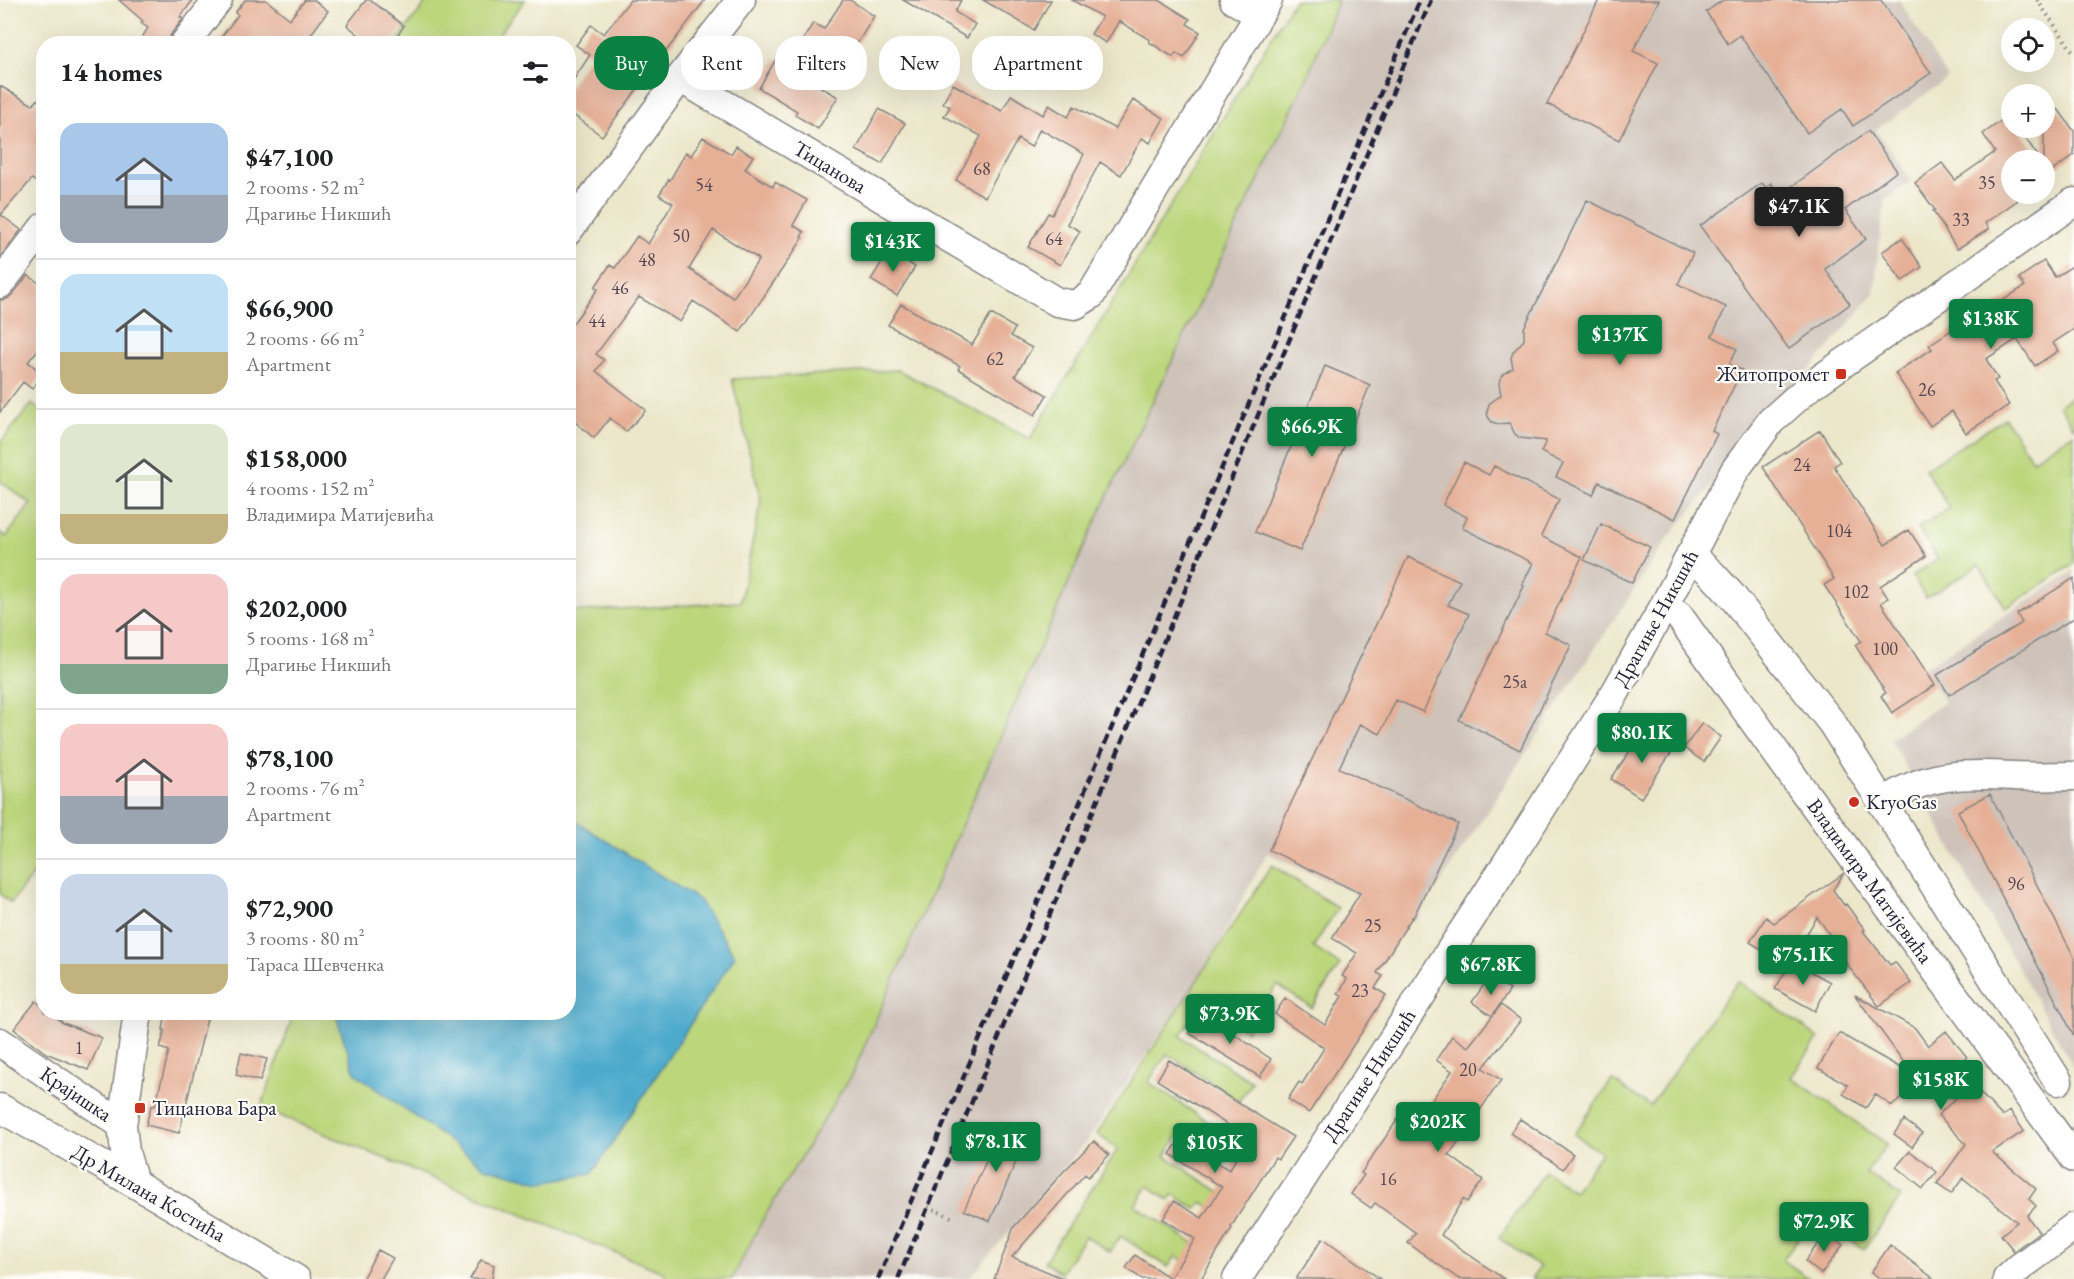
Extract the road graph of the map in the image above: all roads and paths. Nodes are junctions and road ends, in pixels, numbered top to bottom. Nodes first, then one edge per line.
1 (218, 0) edge
2 (741, 0) edge
3 (1234, 0) edge
4 (2037, 0) edge
5 (1264, 7) edge
6 (190, 36) edge
7 (713, 36) edge
8 (2074, 53) edge
9 (681, 78) edge
10 (701, 90) edge
11 (2074, 202) edge
12 (576, 220) edge
13 (36, 237) edge
14 (0, 284) edge
15 (1690, 555) junction
16 (1664, 606) junction
17 (2074, 756) edge
18 (2016, 776) junction
19 (2074, 776) edge
20 (1882, 803) junction
21 (137, 1020) edge
22 (0, 1042) edge
23 (2058, 1081) dead end
24 (0, 1108) edge
25 (122, 1125) junction
26 (2074, 1158) edge
27 (134, 1183) junction
28 (928, 1207) dead end
29 (953, 1218) dead end
30 (2074, 1227) edge
31 (296, 1279) edge
32 (1237, 1279) edge
33 (2007, 1279) edge

1 - 6 street
2 - 7 street
3 - 5 street
4 - 8 path
5 - 10 street, Тицанова
9 - 12 street
11 - 15 street, Драгиње Никшић
13 - 14 street
15 - 16 street, Драгиње Никшић
15 - 20 street
16 - 26 street, Владимира Матијевића
16 - 32 street, Драгиње Никшић
17 - 18 street
18 - 19 street
18 - 20 street
20 - 23 street
21 - 25 street
22 - 25 street, Крајишка
24 - 27 street, Др Милана Костића
25 - 27 street
27 - 31 street, Др Милана Костића
28 - 29 path
30 - 33 street

